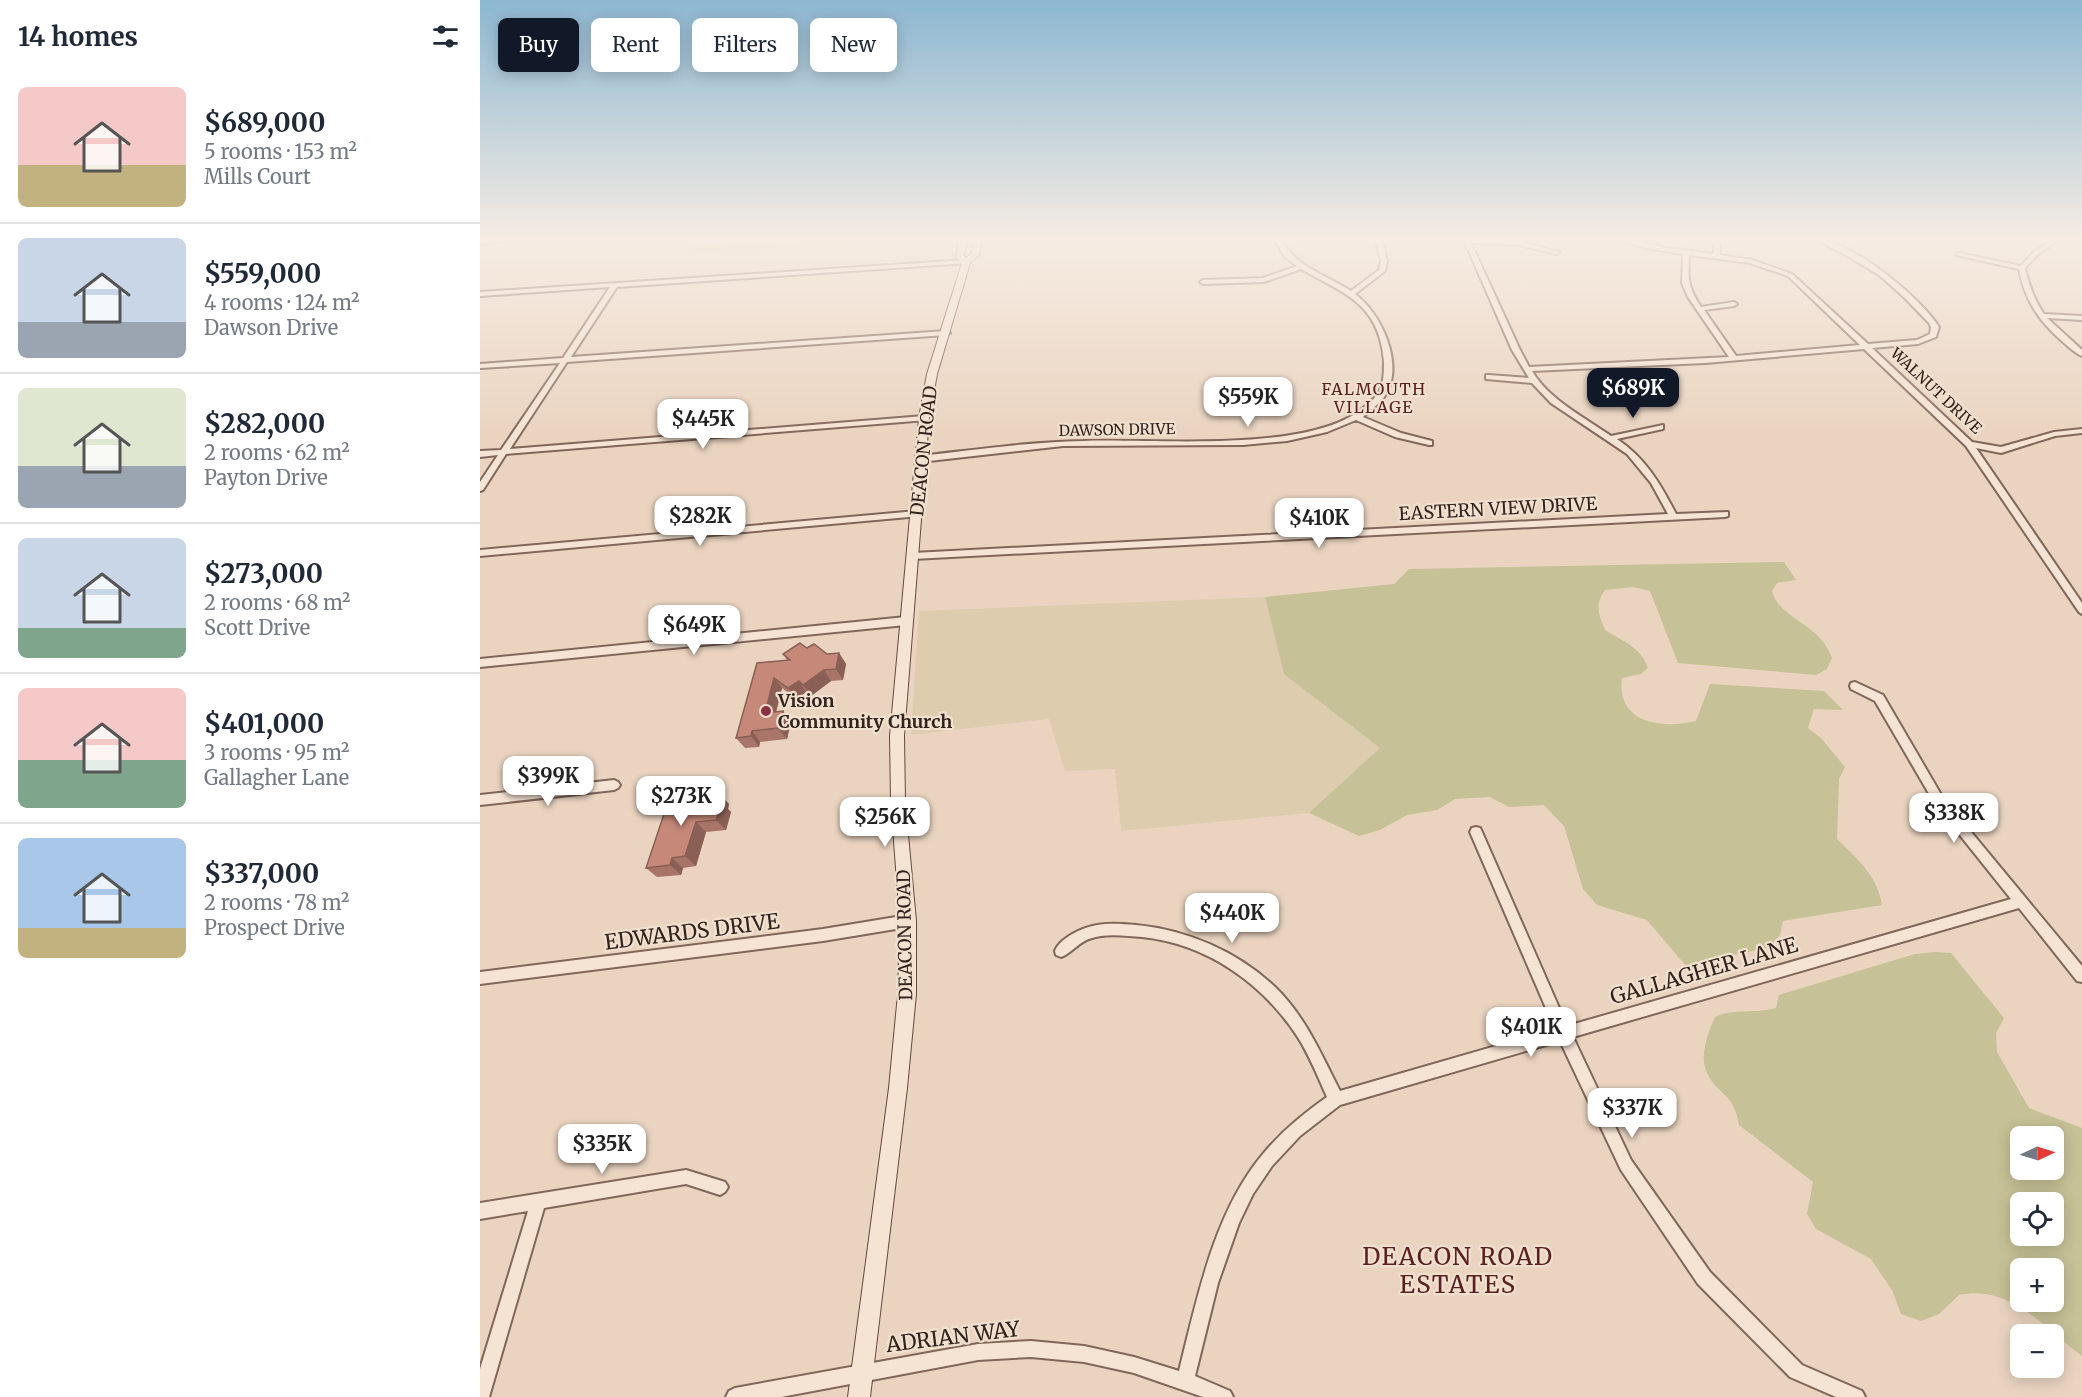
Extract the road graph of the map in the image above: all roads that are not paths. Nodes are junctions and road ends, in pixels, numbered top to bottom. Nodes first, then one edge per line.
1 (602, 305) edge
2 (954, 305) edge
3 (1366, 305) edge
4 (1497, 305) edge
5 (1697, 305) edge
6 (1726, 305) edge
7 (1823, 305) edge
8 (1916, 305) edge
9 (2034, 305) edge
10 (1699, 309) junction
11 (2040, 316) junction
12 (2082, 318) edge
13 (946, 333) junction
14 (1869, 347) junction
15 (2082, 354) edge
16 (1734, 358) junction
17 (565, 360) junction
18 (480, 366) edge
19 (1526, 369) junction
20 (1489, 377) dead end
21 (1534, 381) junction
22 (924, 418) junction
23 (1357, 418) junction
24 (1660, 427) dead end
25 (2082, 431) edge
26 (1612, 438) junction
27 (1429, 442) dead end
28 (1969, 444) junction
29 (503, 452) junction
30 (480, 454) edge
31 (920, 459) junction
32 (480, 488) edge
33 (917, 514) junction
34 (1725, 514) dead end
35 (1673, 516) junction
36 (480, 553) edge
37 (913, 556) junction
38 (2082, 610) edge
39 (906, 621) junction
40 (480, 663) edge
41 (1855, 686) dead end
42 (614, 785) dead end
43 (480, 800) edge
44 (1476, 832) dead end
45 (2019, 902) junction
46 (908, 921) junction
47 (1060, 951) dead end
48 (2082, 976) edge
49 (480, 978) edge
50 (1563, 1032) junction
51 (1336, 1099) junction
52 (720, 1187) dead end
53 (538, 1203) junction
54 (480, 1211) edge
55 (862, 1371) junction
56 (1185, 1381) junction
57 (480, 1397) edge
58 (735, 1397) edge
59 (859, 1397) edge
60 (1224, 1397) edge
61 (1856, 1397) edge

1 - 17 street
2 - 13 main road, DEACON ROAD
3 - 23 street, DAWSON DRIVE
4 - 19 street
5 - 10 street
6 - 10 street
7 - 14 street, WALNUT DRIVE
8 - 14 street
9 - 11 street
10 - 16 street
11 - 12 street
11 - 15 street
13 - 17 street
13 - 22 main road, DEACON ROAD
14 - 16 street
14 - 28 street, WALNUT DRIVE
16 - 19 street
17 - 18 street
17 - 29 street
19 - 21 street
20 - 21 street
21 - 26 street
22 - 29 street
22 - 31 main road, DEACON ROAD
23 - 27 street
23 - 31 street, DAWSON DRIVE
24 - 26 street
25 - 28 street, WALNUT DRIVE
26 - 35 street
28 - 38 street
29 - 30 street
29 - 32 street
31 - 33 main road, DEACON ROAD
33 - 36 street
33 - 37 main road, DEACON ROAD
34 - 35 street, EASTERN VIEW DRIVE
35 - 37 street, EASTERN VIEW DRIVE
37 - 39 main road, DEACON ROAD
39 - 40 street
39 - 46 main road, DEACON ROAD
41 - 45 street
42 - 43 street
44 - 50 street
45 - 48 street
45 - 50 street, GALLAGHER LANE
46 - 49 street, EDWARDS DRIVE
46 - 55 main road, DEACON ROAD
47 - 51 street
50 - 51 street, GALLAGHER LANE
50 - 61 street
51 - 56 street, GALLAGHER LANE
52 - 53 street
53 - 54 street
53 - 57 street
55 - 56 street, ADRIAN WAY
55 - 58 street, ADRIAN WAY
55 - 59 main road, DEACON ROAD
56 - 60 street, ADRIAN WAY

